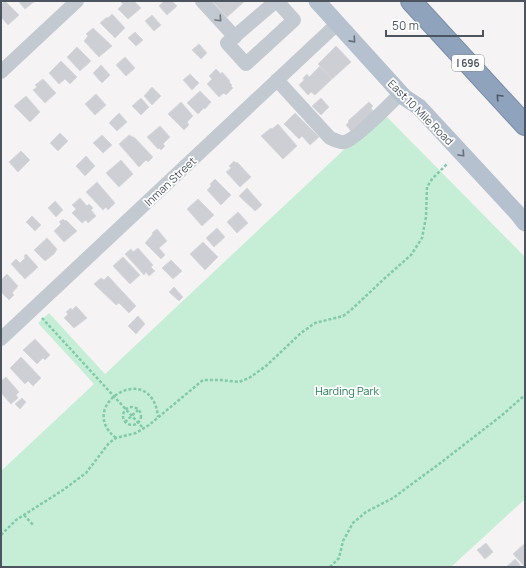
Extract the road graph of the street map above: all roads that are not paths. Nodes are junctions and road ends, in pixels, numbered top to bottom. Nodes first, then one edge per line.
1 (77, 1) edge
2 (202, 1) edge
3 (276, 1) edge
4 (317, 1) edge
5 (410, 1) edge
6 (338, 23) junction
7 (235, 37) junction
8 (1, 72) edge
9 (277, 80) junction
10 (401, 93) junction
11 (525, 125) edge
12 (525, 223) edge
13 (1, 339) edge

1 - 8 street
2 -> 7 street
3 - 7 street
3 - 7 street
4 - 6 main road, East 10 Mile Road
11 -> 5 highway, I 696
6 - 9 street, Inman Street
6 -> 10 main road, East 10 Mile Road
9 - 10 street
9 - 13 street, Inman Street
10 -> 12 main road, East 10 Mile Road

